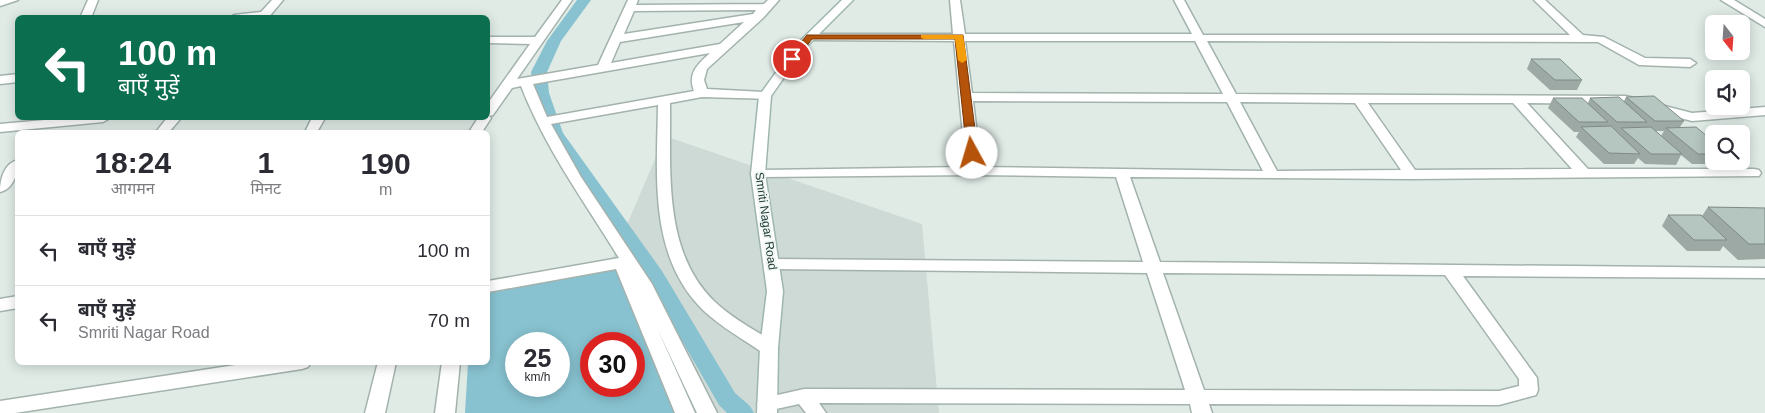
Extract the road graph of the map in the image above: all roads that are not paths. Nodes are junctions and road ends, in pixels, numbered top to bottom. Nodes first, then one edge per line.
1 (13, 0) edge
2 (93, 0) edge
3 (278, 0) edge
4 (567, 0) edge
5 (848, 0) edge
6 (955, 0) edge
7 (1179, 0) edge
8 (1540, 0) edge
9 (1726, 0) edge
10 (0, 3) edge
11 (632, 4) edge
12 (767, 8) edge
13 (86, 15) edge
14 (263, 15) edge
15 (1765, 24) edge
16 (1199, 36) junction
17 (810, 37) junction
18 (960, 37) junction
19 (616, 39) junction
20 (1580, 39) junction
21 (490, 40) edge
22 (536, 41) junction
23 (723, 47) junction
24 (1690, 63) dead end
25 (604, 68) junction
26 (15, 78) edge
27 (0, 80) edge
28 (526, 82) junction
29 (504, 85) junction
30 (702, 93) junction
31 (765, 96) junction
32 (966, 97) junction
33 (492, 98) edge
34 (1232, 98) junction
35 (1358, 98) junction
36 (664, 99) junction
37 (1516, 99) junction
38 (1765, 111) edge
39 (78, 120) edge
40 (172, 120) edge
41 (53, 122) junction
42 (542, 122) junction
43 (0, 128) edge
44 (45, 130) edge
45 (164, 130) edge
46 (15, 168) edge
47 (974, 171) junction
48 (1754, 173) dead end
49 (758, 174) junction
50 (1122, 174) junction
51 (1584, 174) junction
52 (1272, 175) junction
53 (1411, 175) junction
54 (15, 185) edge
55 (1, 187) edge
56 (773, 264) junction
57 (1154, 268) junction
58 (1450, 270) junction
59 (1765, 273) edge
60 (490, 287) edge
61 (15, 302) edge
62 (0, 305) edge
63 (769, 348) junction
64 (283, 365) edge
65 (386, 365) edge
66 (451, 365) edge
67 (804, 396) junction
68 (1200, 406) edge
69 (767, 408) edge
70 (1, 409) edge
71 (375, 413) edge
72 (445, 413) edge
73 (685, 413) edge
74 (707, 413) edge
75 (816, 413) edge

1 - 10 street
2 - 13 street
3 - 14 street
4 - 22 street
5 - 17 street
6 - 18 street
7 - 16 street
8 - 20 street
9 - 15 street
11 - 12 street
11 - 19 street
12 - 19 street
12 - 23 street
16 - 18 street
16 - 20 street
16 - 34 street
17 - 18 street
17 - 31 street
18 - 32 street
19 - 25 street
20 - 24 street
21 - 22 street
22 - 29 street
23 - 25 street
23 - 30 street
25 - 28 street
26 - 27 street
28 - 29 street
28 - 42 street
29 - 33 street
30 - 31 street
30 - 36 street
31 - 49 street, Smriti Nagar Road
32 - 34 street
32 - 47 street
34 - 35 street
34 - 52 street
35 - 37 street
35 - 53 street
36 - 42 street
36 - 63 street
37 - 38 street
37 - 51 street
39 - 41 street
40 - 45 street
41 - 43 street
41 - 44 street
42 - 74 street
46 - 55 street
47 - 49 street
47 - 50 street
48 - 51 street
49 - 56 street, Smriti Nagar Road
50 - 52 street
50 - 57 street
51 - 53 street
52 - 53 street
54 - 55 street
56 - 57 street
56 - 63 street, Smriti Nagar Road
57 - 58 street
57 - 68 street
58 - 59 street
58 - 68 street
60 - 73 street
61 - 62 street
63 - 69 street, Smriti Nagar Road
64 - 70 street
65 - 71 street
66 - 72 street
67 - 68 street
67 - 69 street
67 - 75 street

